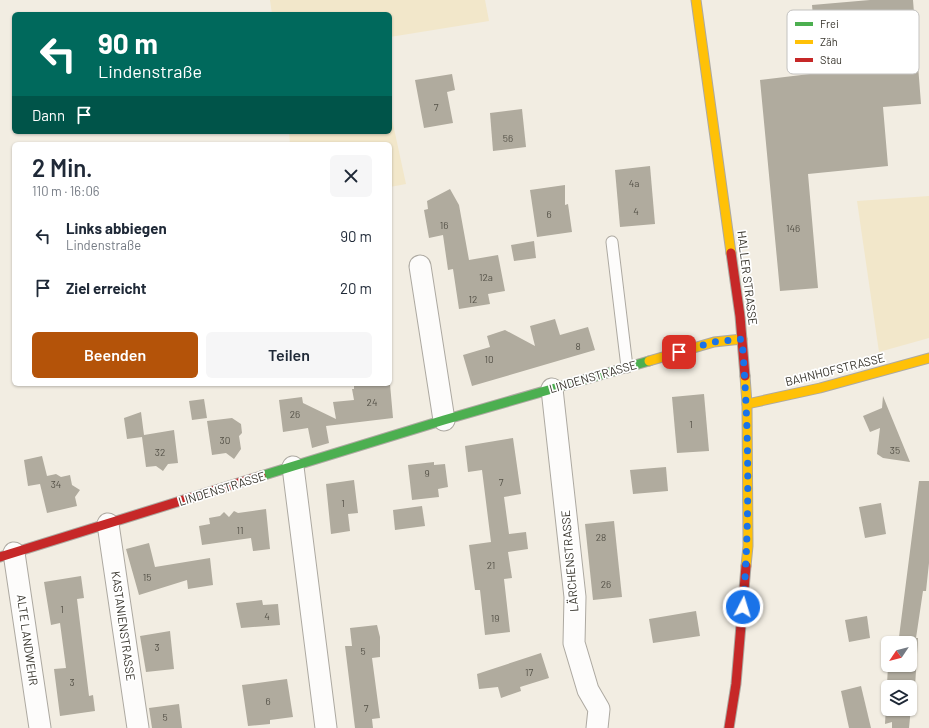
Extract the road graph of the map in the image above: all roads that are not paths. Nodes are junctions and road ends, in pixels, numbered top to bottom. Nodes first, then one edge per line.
1 (696, 0) edge
2 (612, 242) dead end
3 (420, 266) dead end
4 (742, 339) junction
5 (929, 358) edge
6 (627, 368) junction
7 (552, 389) junction
8 (747, 404) junction
9 (444, 420) junction
10 (293, 467) junction
11 (108, 524) junction
12 (7, 555) edge
13 (40, 728) edge
14 (138, 728) edge
15 (326, 728) edge
16 (597, 728) edge
17 (730, 728) edge

1 - 4 street, HALLER STRASSE
2 - 6 lane
3 - 9 street
4 - 6 street, LINDENSTRASSE
4 - 8 street, HALLER STRASSE
5 - 8 street, BAHNHOFSTRASSE
6 - 7 street, LINDENSTRASSE
7 - 9 street, LINDENSTRASSE
7 - 16 street, LÄRCHENSTRASSE
8 - 17 street, HALLER STRASSE
9 - 10 street, LINDENSTRASSE
10 - 11 street, LINDENSTRASSE
10 - 15 street
11 - 12 street, LINDENSTRASSE
11 - 14 street, KASTANIENSTRASSE
12 - 13 street, ALTE LANDWEHR

